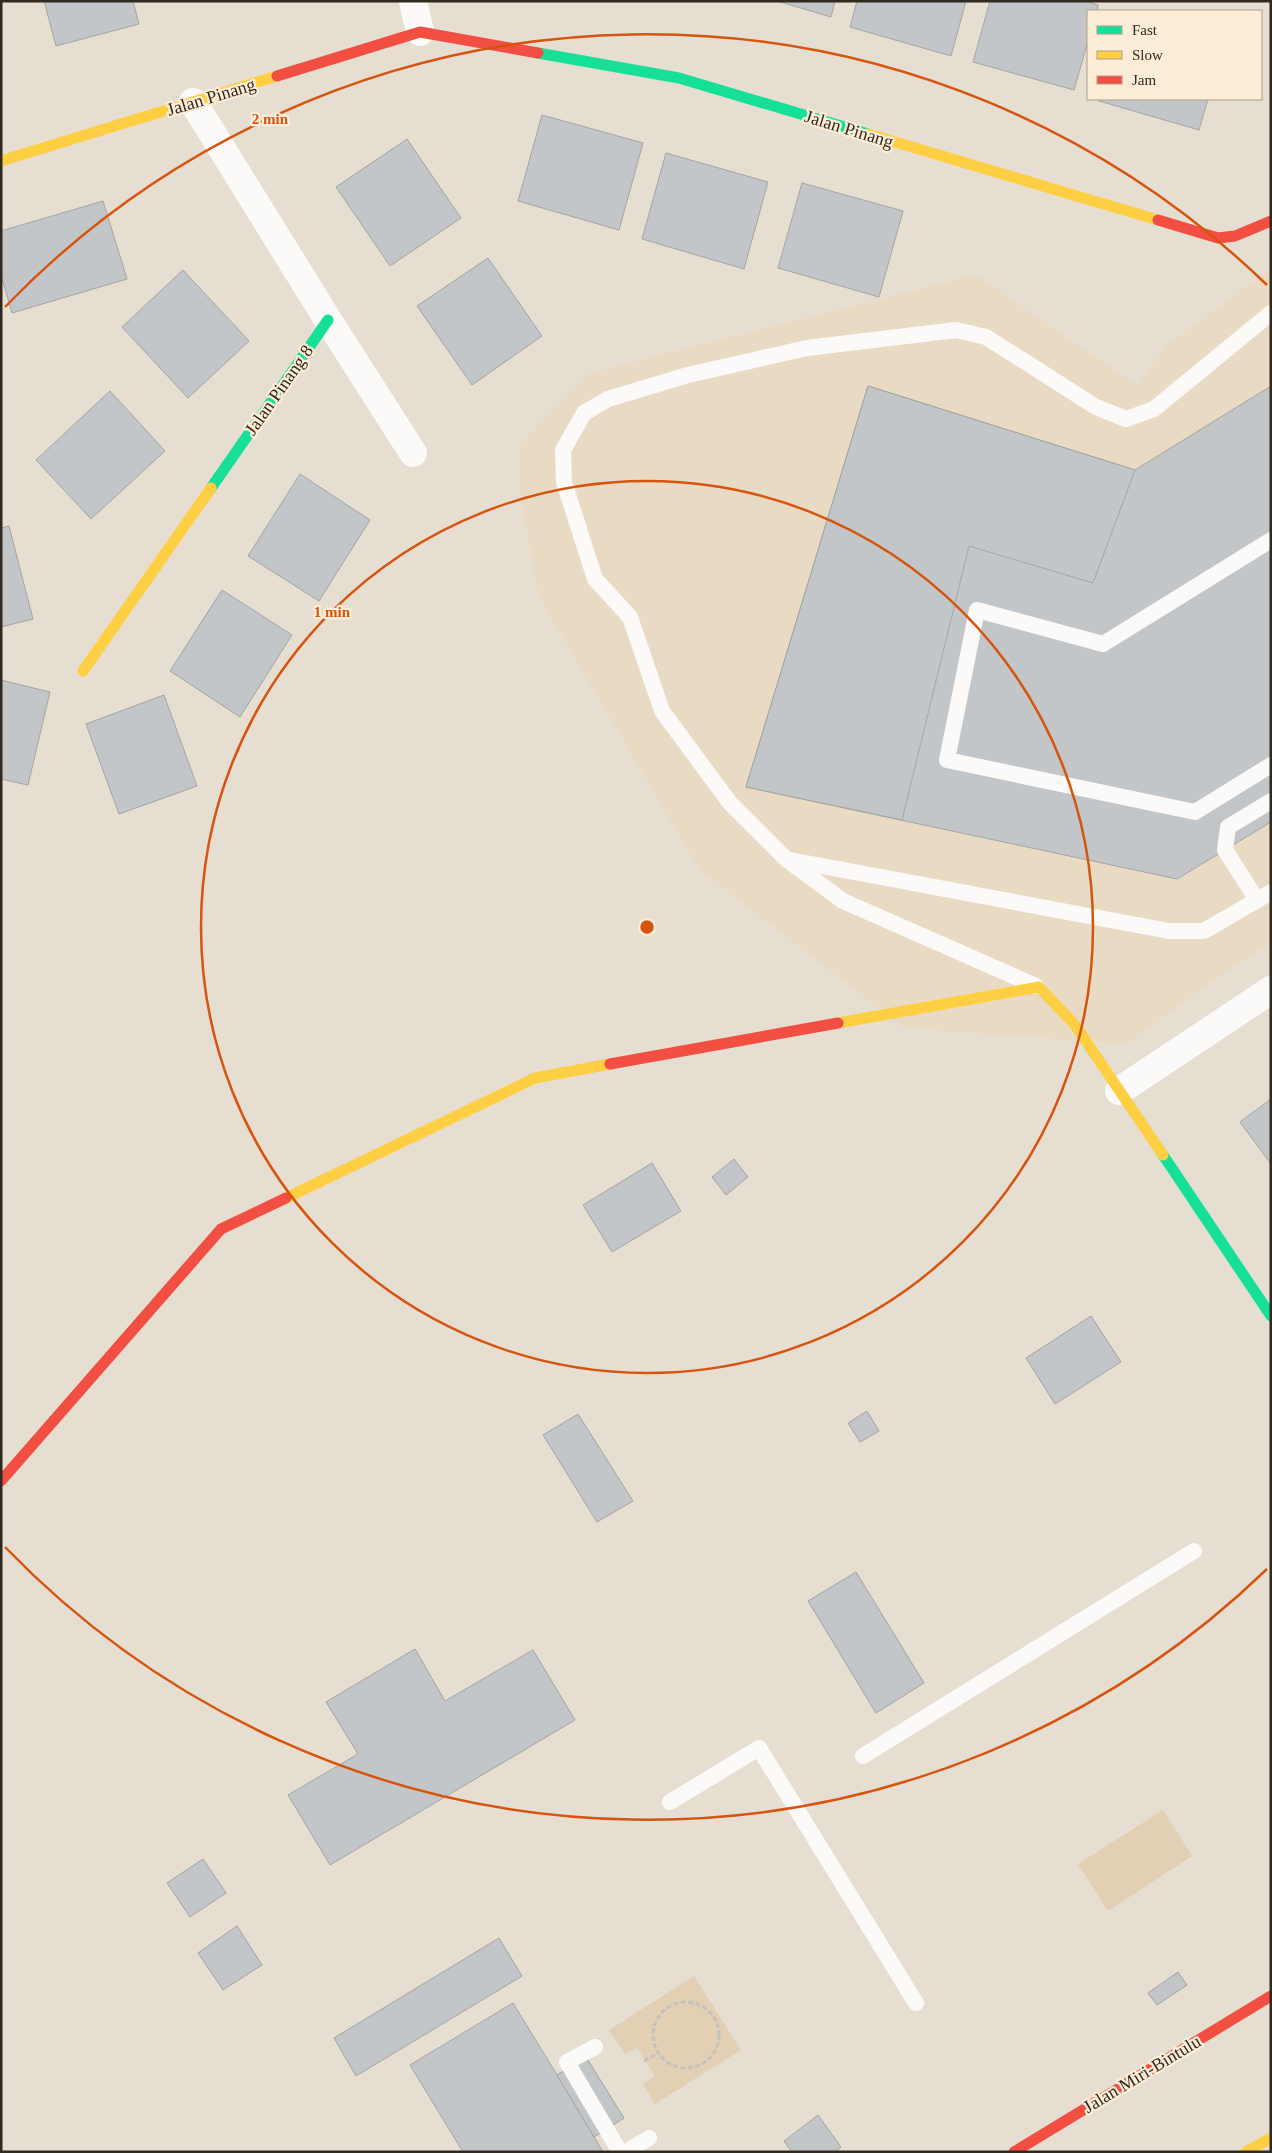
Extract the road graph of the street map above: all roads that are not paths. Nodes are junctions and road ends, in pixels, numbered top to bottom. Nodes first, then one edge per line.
1 (413, 1) edge
2 (420, 32) junction
3 (193, 102) junction
4 (1, 161) edge
5 (1271, 221) edge
6 (1271, 313) edge
7 (328, 320) junction
8 (1271, 328) edge
9 (1219, 354) junction
10 (413, 453) dead end
11 (1271, 540) edge
12 (83, 671) dead end
13 (1271, 765) edge
14 (1271, 801) edge
15 (786, 859) junction
16 (1264, 896) edge
17 (1039, 987) junction
18 (1271, 990) edge
19 (1119, 1091) junction
20 (1271, 1316) edge
21 (1, 1482) edge
22 (1194, 1551) dead end
23 (863, 1756) dead end
24 (670, 1802) dead end
25 (1271, 1996) edge
26 (916, 2003) dead end
27 (595, 2046) dead end
28 (649, 2138) dead end
29 (1271, 2138) edge
30 (620, 2152) edge
31 (626, 2152) edge
32 (1014, 2152) edge
33 (1246, 2152) edge

1 - 2 street
2 - 3 main road, Jalan Pinang
2 - 5 main road, Jalan Pinang
3 - 4 main road, Jalan Pinang
3 - 7 street
6 - 9 lane
7 - 10 street
7 - 12 main road, Jalan Pinang 8
8 - 9 lane
9 - 15 lane
11 - 13 lane
14 - 16 lane
15 - 16 lane
15 - 17 lane
17 - 19 main road
17 - 21 main road
18 - 19 street
19 - 20 main road
22 - 23 lane
24 - 26 lane
25 - 32 main road, Jalan Miri-Bintulu
27 - 30 lane
28 - 31 lane
29 - 33 main road

